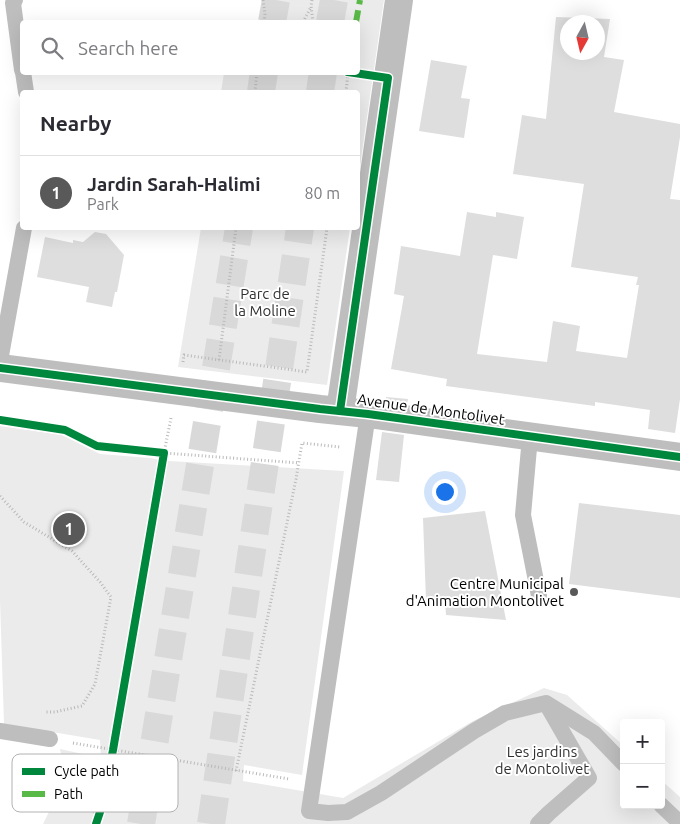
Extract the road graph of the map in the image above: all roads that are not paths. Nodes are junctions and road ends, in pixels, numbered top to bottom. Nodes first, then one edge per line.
1 (15, 0) edge
2 (399, 0) edge
3 (20, 51) edge
4 (24, 75) edge
5 (26, 90) edge
6 (24, 230) edge
7 (0, 361) edge
8 (0, 368) edge
9 (340, 411) junction
10 (368, 414) junction
11 (530, 436) junction
12 (680, 457) edge
13 (539, 596) dead end
14 (546, 703) junction
15 (0, 732) edge
16 (50, 739) road end
17 (620, 760) edge
18 (665, 809) edge
19 (309, 818) edge
20 (680, 823) edge
21 (538, 824) edge

1 - 3 lane
2 - 9 street
4 - 5 lane
6 - 7 lane
8 - 9 street, Avenue de Montolivet
9 - 10 street, Avenue de Montolivet
10 - 11 street, Avenue de Montolivet
10 - 19 lane
11 - 12 street, Avenue de Montolivet
11 - 13 lane
14 - 17 lane
14 - 19 lane
14 - 21 lane
15 - 16 lane
18 - 20 lane

